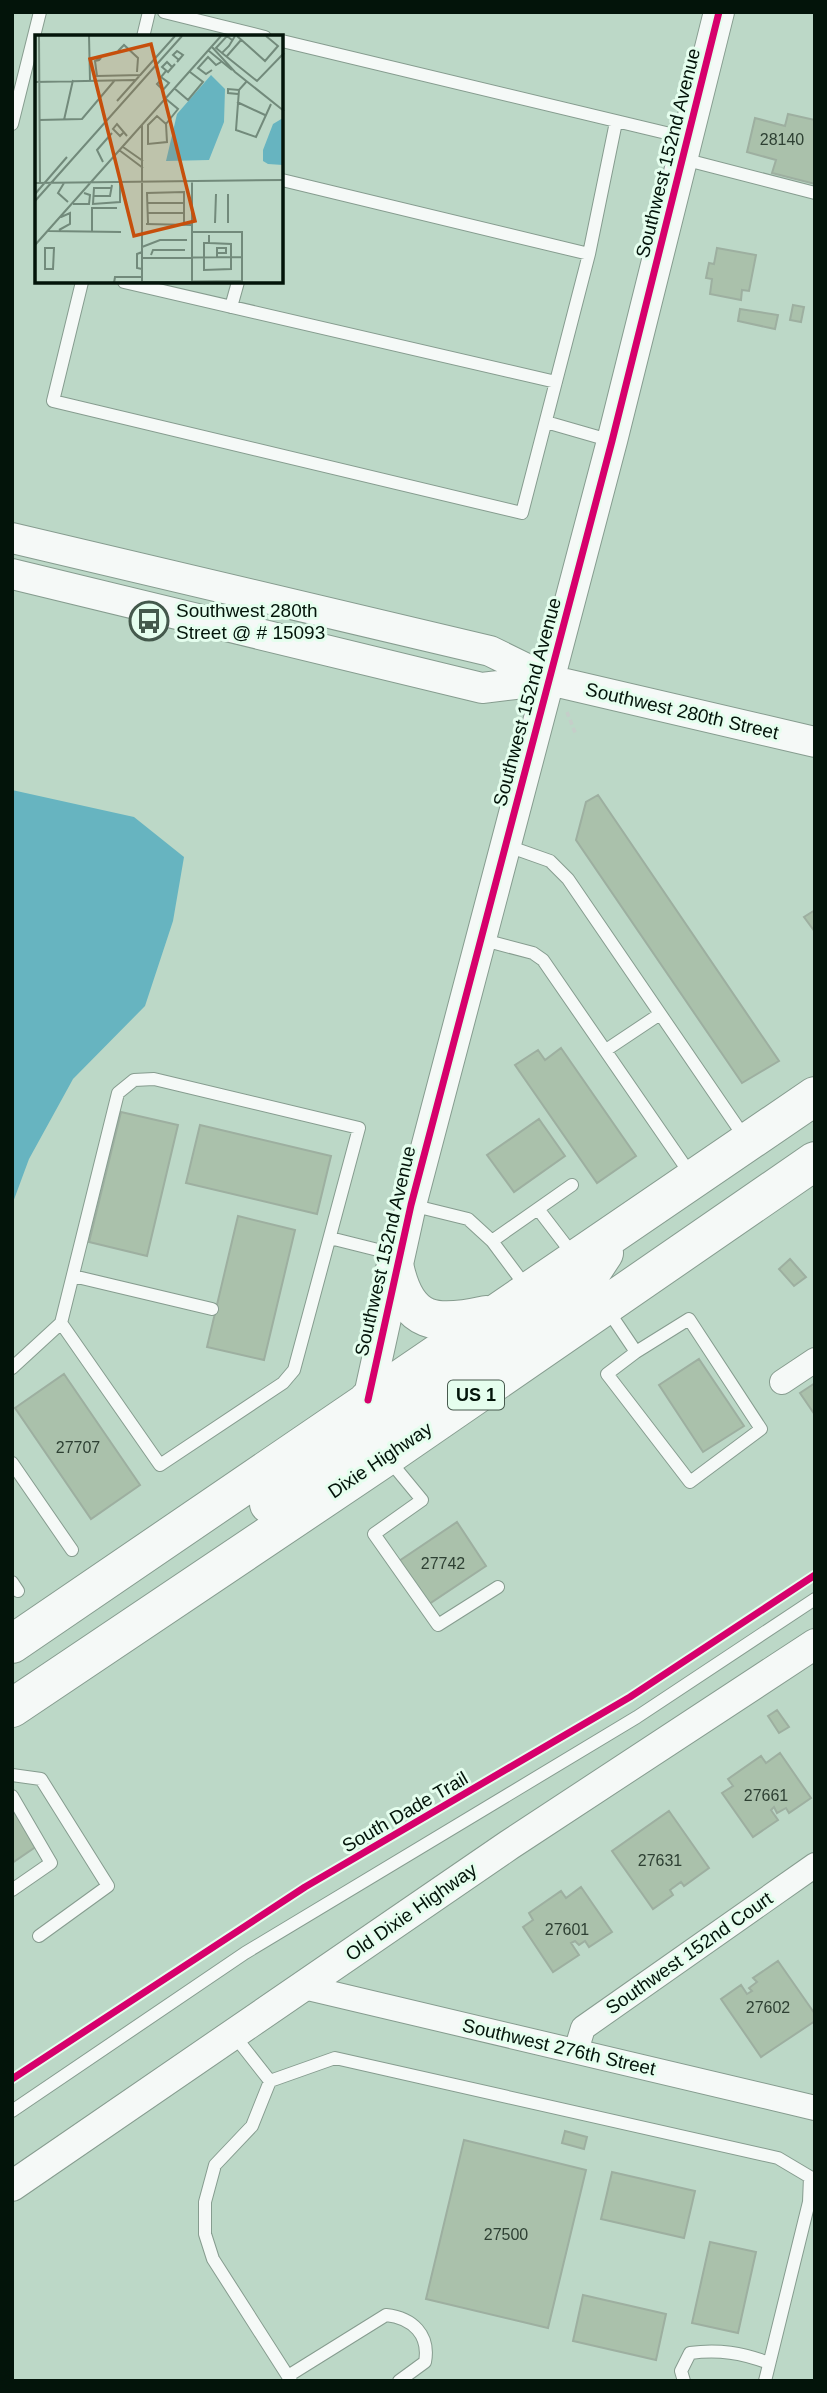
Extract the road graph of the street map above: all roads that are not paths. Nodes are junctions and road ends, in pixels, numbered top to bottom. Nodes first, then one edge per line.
1 (40, 12) edge
2 (149, 12) edge
3 (164, 12) edge
4 (719, 12) edge
5 (143, 35) edge
6 (257, 35) edge
7 (284, 41) edge
8 (616, 122) junction
9 (12, 124) edge
10 (685, 148) junction
11 (284, 180) edge
12 (815, 192) edge
13 (589, 254) junction
14 (82, 284) edge
15 (237, 284) edge
16 (155, 285) edge
17 (231, 307) junction
18 (556, 382) junction
19 (545, 422) junction
20 (612, 441) junction
21 (12, 538) edge
22 (127, 565) junction
23 (12, 574) edge
24 (118, 600) junction
25 (315, 610) junction
26 (308, 643) junction
27 (548, 680) junction
28 (815, 742) edge
29 (504, 845) junction
30 (480, 939) junction
31 (660, 1014) junction
32 (606, 1050) junction
33 (815, 1096) edge
34 (747, 1142) junction
35 (815, 1161) edge
36 (693, 1178) junction
37 (572, 1185) dead end
38 (411, 1205) junction
39 (538, 1209) junction
40 (620, 1227) junction
41 (330, 1238) junction
42 (492, 1241) junction
43 (576, 1258) junction
44 (397, 1262) junction
45 (73, 1276) junction
46 (528, 1290) junction
47 (604, 1306) junction
48 (212, 1309) dead end
49 (495, 1313) junction
50 (61, 1324) junction
51 (636, 1352) junction
52 (815, 1360) edge
53 (12, 1368) edge
54 (782, 1382) dead end
55 (368, 1400) junction
56 (390, 1454) junction
57 (12, 1463) edge
58 (72, 1550) dead end
59 (498, 1587) dead end
60 (815, 1599) edge
61 (134, 1625) junction
62 (12, 1644) edge
63 (815, 1644) edge
64 (12, 1709) edge
65 (12, 1775) edge
66 (12, 1796) edge
67 (815, 1865) edge
68 (12, 1890) edge
69 (39, 1936) dead end
70 (304, 1987) junction
71 (233, 2034) junction
72 (576, 2050) junction
73 (270, 2081) junction
74 (815, 2108) edge
75 (12, 2111) edge
76 (12, 2186) edge
77 (769, 2362) junction
78 (290, 2378) edge
79 (400, 2381) edge
80 (684, 2381) edge
81 (765, 2381) edge

1 - 9 lane
2 - 5 lane
3 - 6 lane
4 - 10 street, Southwest 152nd Avenue
7 - 8 lane
8 - 10 lane
8 - 13 lane
10 - 12 lane
10 - 20 street, Southwest 152nd Avenue
11 - 13 lane
13 - 18 lane
14 - 19 lane
15 - 17 lane
16 - 17 lane
17 - 18 lane
18 - 19 lane
19 - 20 lane
20 - 27 street, Southwest 152nd Avenue
21 - 22 street, Southwest 280th Street
22 - 24 street
22 - 25 street, Southwest 280th Street
23 - 24 street, Southwest 280th Street
24 - 26 street, Southwest 280th Street
25 - 26 street
25 - 27 street, Southwest 280th Street
26 - 27 street, Southwest 280th Street
27 - 28 street, Southwest 280th Street
27 - 29 street, Southwest 152nd Avenue
29 - 30 street, Southwest 152nd Avenue
29 - 31 lane
30 - 32 lane
30 - 38 street, Southwest 152nd Avenue
31 - 32 lane
31 - 34 lane
32 - 36 lane
33 - 34 highway
34 - 36 highway
35 - 47 highway, Dixie Highway / US 1
36 - 40 highway
37 - 39 lane
38 - 42 lane
38 - 44 street, Southwest 152nd Avenue
39 - 42 lane
39 - 43 lane
40 - 43 highway
40 - 56 highway
41 - 44 lane
41 - 45 lane
41 - 50 lane
42 - 46 lane
43 - 46 highway
44 - 49 highway
44 - 55 street, Southwest 152nd Avenue
45 - 48 lane
45 - 50 lane
46 - 49 highway
47 - 51 lane
47 - 56 highway, Dixie Highway / US 1
49 - 55 highway
50 - 53 lane
51 - 51 lane
52 - 54 street
55 - 61 highway
55 - 62 highway
56 - 59 lane
56 - 61 highway, Dixie Highway / US 1
57 - 58 lane
60 - 75 lane
61 - 64 highway, Dixie Highway / US 1
63 - 70 street, Old Dixie Highway
65 - 69 lane
66 - 68 lane
67 - 72 street, Southwest 152nd Court
70 - 71 street, Old Dixie Highway
70 - 72 street, Southwest 276th Street
71 - 73 lane
71 - 76 street, Old Dixie Highway
72 - 74 street, Southwest 276th Street
73 - 77 lane
73 - 78 lane
77 - 80 lane
77 - 81 lane
78 - 79 lane

